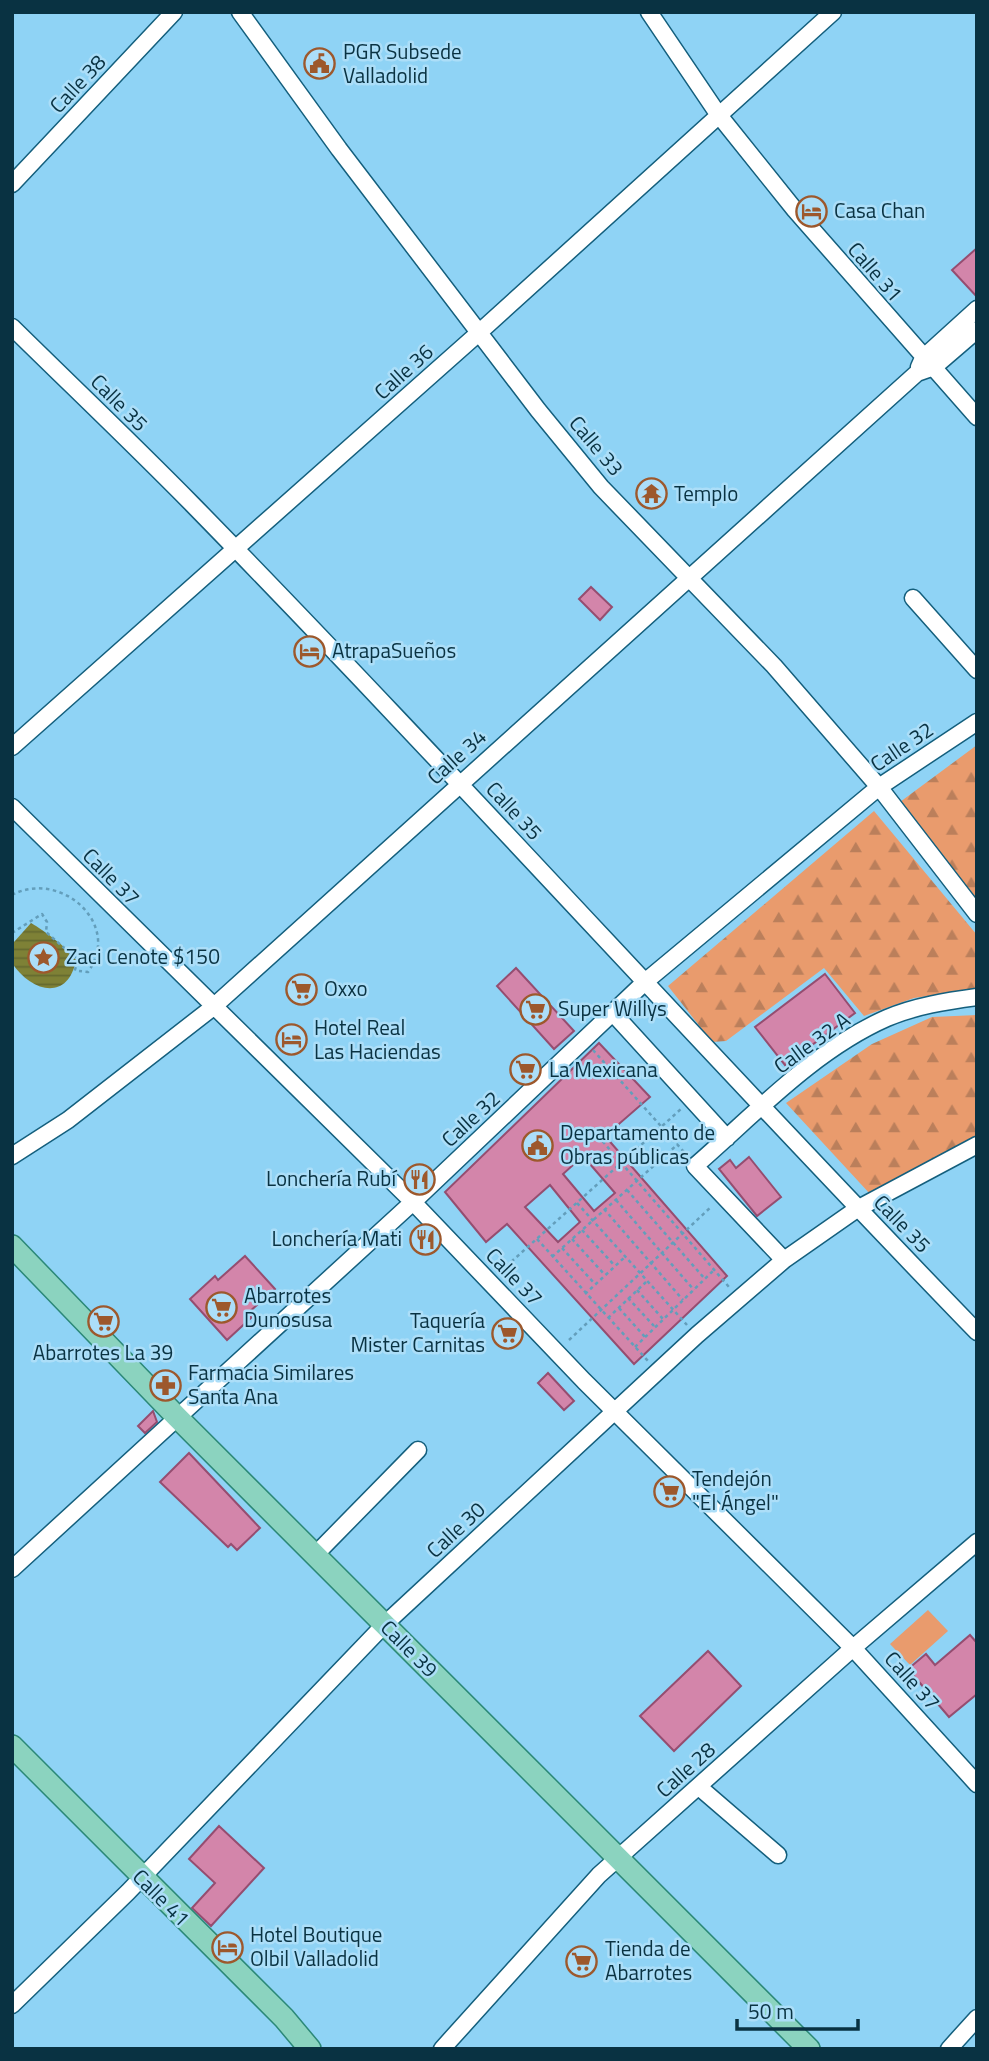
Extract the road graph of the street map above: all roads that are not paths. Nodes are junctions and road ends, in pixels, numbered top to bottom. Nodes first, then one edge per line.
1 (174, 12) edge
2 (240, 12) edge
3 (649, 12) edge
4 (833, 12) edge
5 (815, 18) edge
6 (719, 114) junction
7 (12, 184) edge
8 (977, 309) edge
9 (12, 327) edge
10 (977, 330) edge
11 (481, 332) junction
12 (925, 366) junction
13 (977, 417) edge
14 (235, 550) junction
15 (689, 576) junction
16 (913, 598) dead end
17 (977, 670) edge
18 (977, 722) edge
19 (12, 747) edge
20 (459, 783) junction
21 (879, 787) junction
22 (12, 807) edge
23 (977, 914) edge
24 (646, 981) junction
25 (977, 997) edge
26 (212, 1008) junction
27 (613, 1013) junction
28 (761, 1107) junction
29 (727, 1138) junction
30 (977, 1145) edge
31 (12, 1156) edge
32 (413, 1202) junction
33 (857, 1209) junction
34 (12, 1245) edge
35 (784, 1260) junction
36 (977, 1332) edge
37 (615, 1412) junction
38 (177, 1417) junction
39 (418, 1450) dead end
40 (977, 1542) edge
41 (316, 1554) junction
42 (12, 1569) edge
43 (384, 1625) junction
44 (853, 1647) junction
45 (12, 1746) edge
46 (977, 1784) edge
47 (699, 1787) junction
48 (778, 1855) dead end
49 (618, 1858) junction
50 (141, 1878) junction
51 (12, 2005) edge
52 (977, 2018) edge
53 (310, 2049) edge
54 (442, 2049) edge
55 (808, 2049) edge
56 (949, 2049) edge

1 - 7 street, Calle 38
2 - 11 street, Calle 33
3 - 6 street, Calle 31
4 - 5 street, Calle 36
5 - 6 street, Calle 36
6 - 11 street, Calle 36
6 - 12 street, Calle 31
8 - 12 street, Calle 34
9 - 14 street, Calle 35
10 - 12 street, Calle 34
11 - 14 street, Calle 36
11 - 15 street, Calle 33
12 - 13 street, Calle 31
12 - 15 street, Calle 34
14 - 19 street, Calle 36
14 - 20 street, Calle 35
15 - 20 street, Calle 34
15 - 21 street, Calle 33
16 - 17 street
18 - 21 street, Calle 32
20 - 24 street, Calle 35
20 - 26 street, Calle 34
21 - 23 street, Calle 33
21 - 24 street, Calle 32
22 - 26 street, Calle 37
24 - 27 street, Calle 32
24 - 28 street, Calle 35
25 - 28 street, Calle 32 A
26 - 31 street, Calle 34
26 - 32 street, Calle 37
27 - 29 street
27 - 32 street, Calle 32
28 - 29 street, Calle 32 A
28 - 33 street, Calle 35
29 - 35 street, Calle 32 A
30 - 33 street, Calle 30
32 - 37 street, Calle 37
32 - 38 street, Calle 32
33 - 35 street, Calle 30
33 - 36 street, Calle 35
34 - 38 main road, Calle 39
35 - 37 street, Calle 30
37 - 43 street, Calle 30
37 - 44 street, Calle 37
38 - 41 main road, Calle 39
38 - 42 street, Calle 32
39 - 41 street
40 - 44 street, Calle 28
41 - 43 main road, Calle 39
43 - 49 main road, Calle 39
43 - 50 street, Calle 30
44 - 46 street, Calle 37
44 - 47 street, Calle 28
45 - 50 main road, Calle 41
47 - 48 street
47 - 49 street, Calle 28
49 - 54 street, Calle 28
49 - 55 main road, Calle 39
50 - 51 street, Calle 30
50 - 53 main road, Calle 41
52 - 56 street

